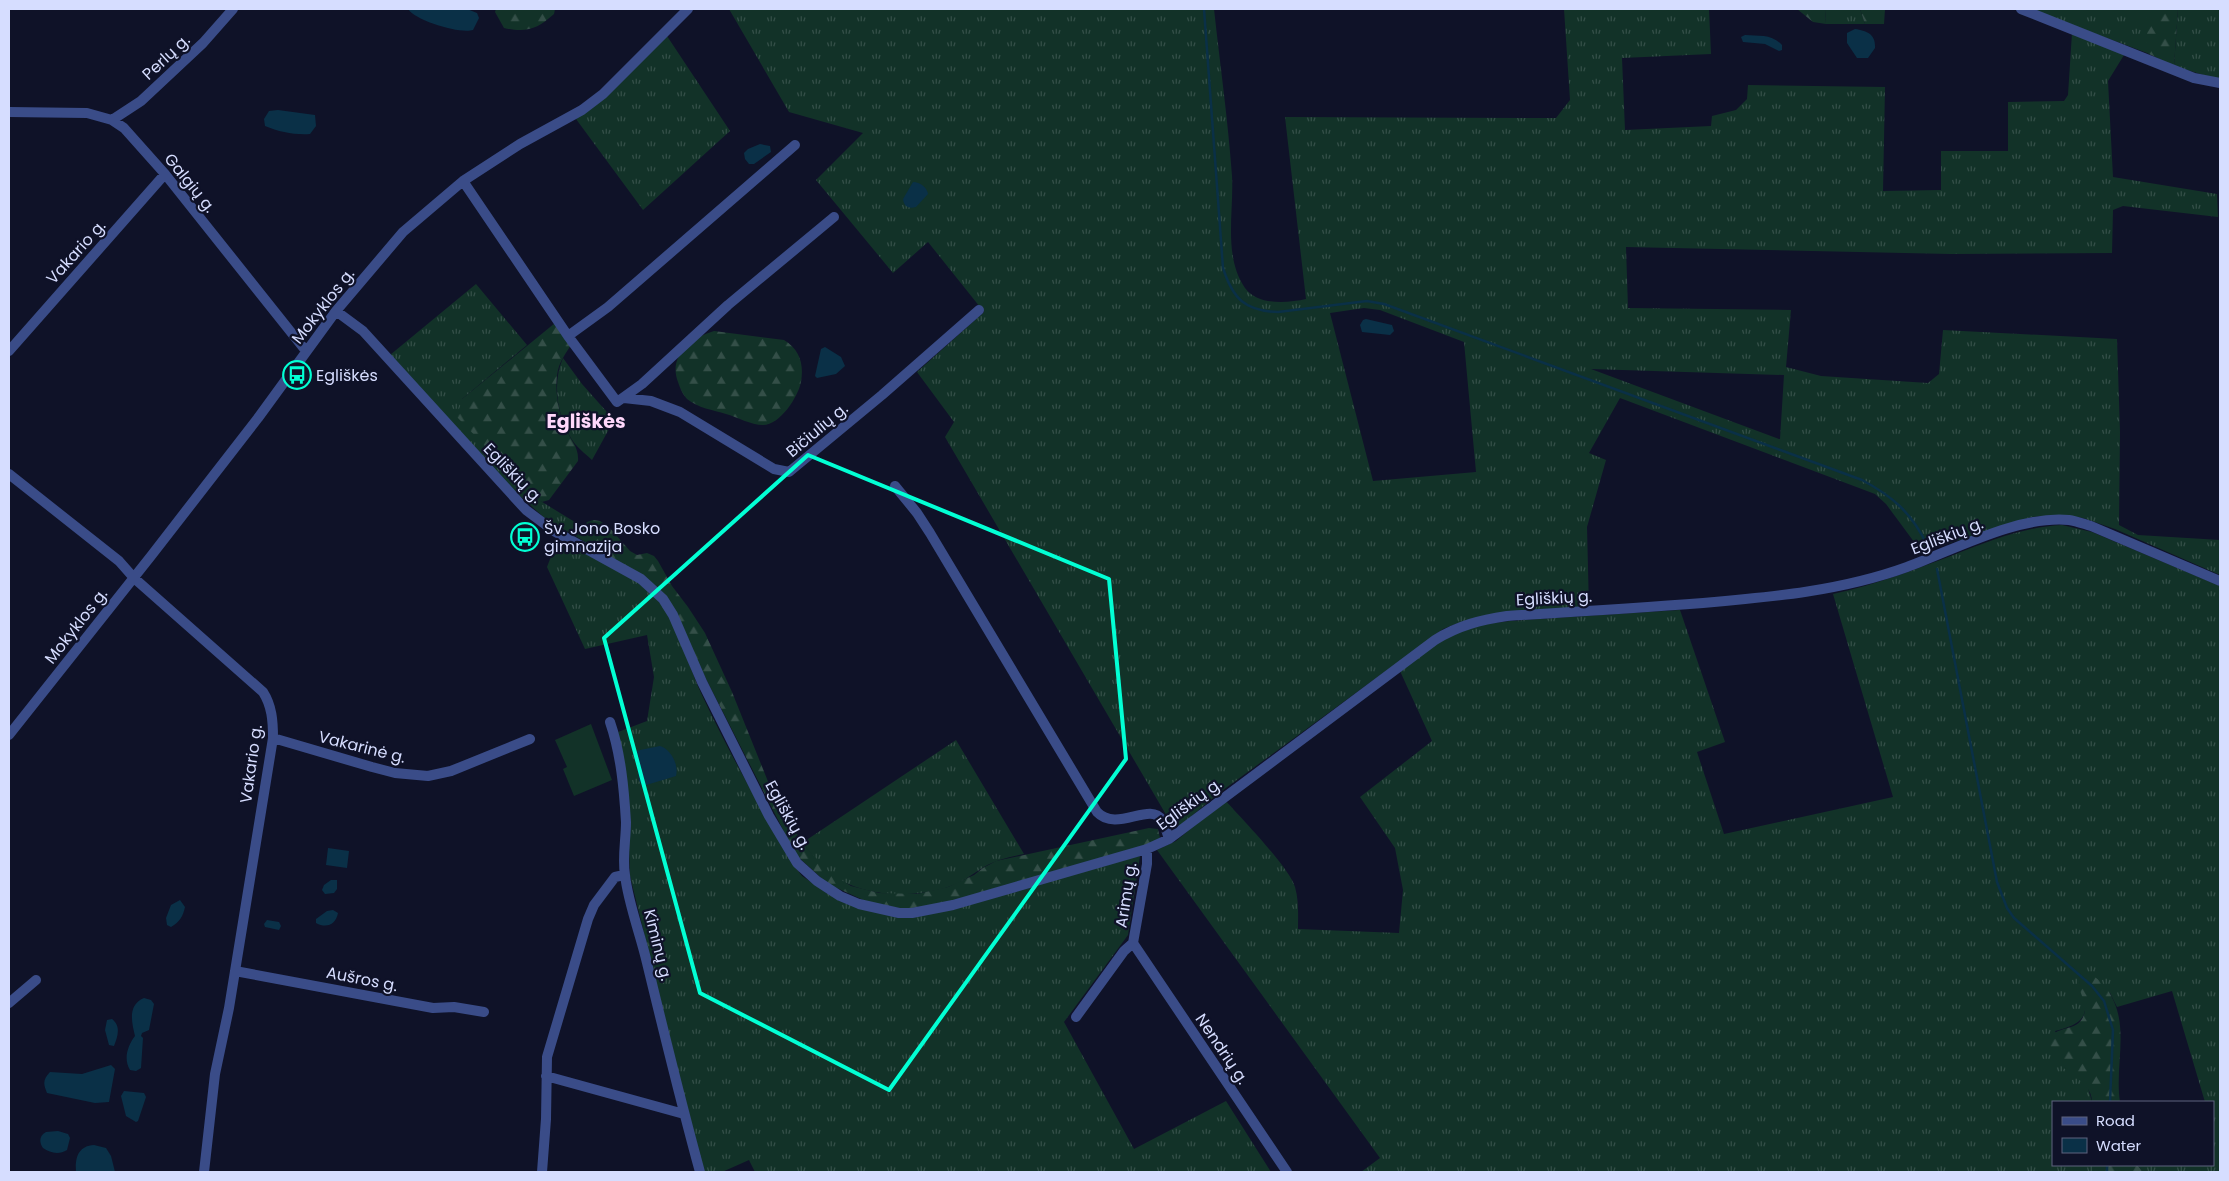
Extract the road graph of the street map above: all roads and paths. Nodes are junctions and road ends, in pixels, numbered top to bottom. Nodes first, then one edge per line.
1 (233, 9) edge
2 (688, 9) edge
3 (2021, 9) edge
4 (2220, 82) edge
5 (9, 112) edge
6 (112, 120) junction
7 (795, 145) dead end
8 (165, 174) junction
9 (464, 181) junction
10 (834, 217) dead end
11 (979, 310) dead end
12 (336, 311) junction
13 (568, 336) junction
14 (9, 350) edge
15 (306, 351) junction
16 (620, 400) junction
17 (9, 474) edge
18 (895, 486) dead end
19 (134, 578) junction
20 (2220, 581) edge
21 (610, 722) dead end
22 (9, 734) edge
23 (272, 738) junction
24 (530, 739) dead end
25 (1170, 839) junction
26 (1147, 849) junction
27 (624, 875) junction
28 (1133, 943) junction
29 (235, 971) junction
30 (36, 980) dead end
31 (9, 1003) edge
32 (484, 1012) dead end
33 (1076, 1017) dead end
34 (546, 1076) junction
35 (684, 1114) junction
36 (204, 1172) edge
37 (542, 1172) edge
38 (700, 1172) edge
39 (1287, 1172) edge

1 - 6 street, Perlų g.
2 - 9 street, Mokyklos g.
3 - 4 street
5 - 6 street, Galgių g.
6 - 8 street, Galgių g.
7 - 13 street
8 - 14 street, Vakario g.
8 - 15 street, Galgių g.
9 - 12 street, Mokyklos g.
9 - 13 street
10 - 16 street
11 - 16 street, Bičiulių g.
12 - 15 street, Mokyklos g.
12 - 26 street, Egliškių g.
13 - 16 street
15 - 19 street, Mokyklos g.
17 - 19 street, Vakario g.
18 - 25 street
19 - 22 street, Mokyklos g.
19 - 23 street, Vakario g.
20 - 25 street, Egliškių g.
21 - 27 street, Kiminų g.
23 - 24 street, Vakarinė g.
23 - 29 street, Vakario g.
25 - 26 street, Egliškių g.
26 - 28 street, Arimų g.
27 - 34 street
27 - 35 street, Kiminų g.
28 - 33 street, Arimų g.
28 - 39 street, Nendrių g.
29 - 32 street, Aušros g.
29 - 36 street, Vakario g.
30 - 31 street
34 - 35 street
34 - 37 street
35 - 38 street, Kiminų g.

